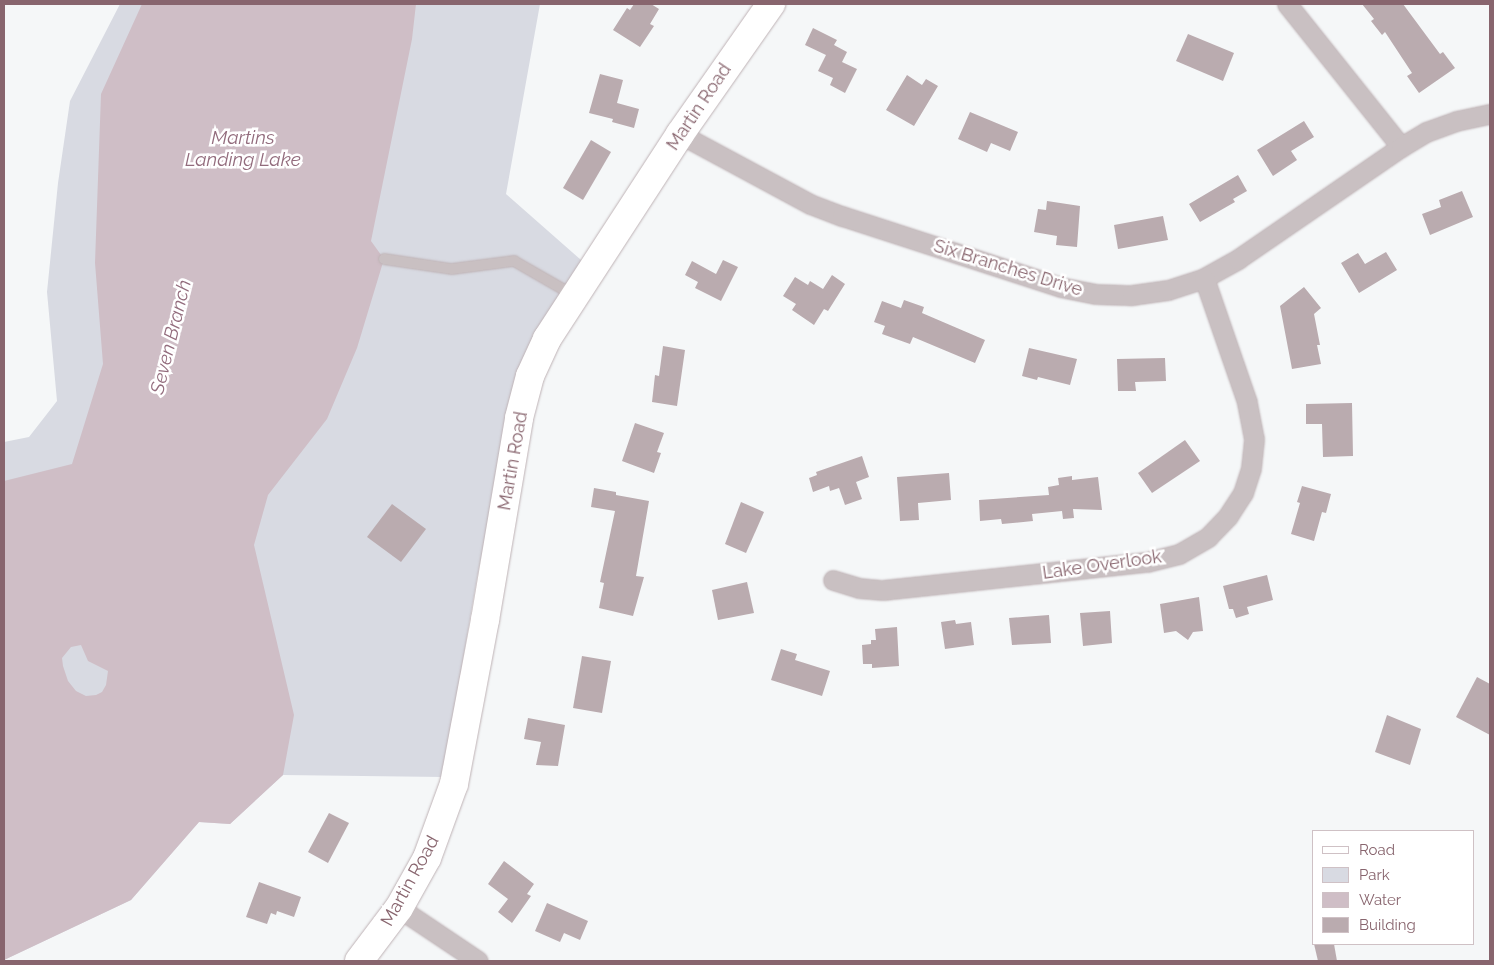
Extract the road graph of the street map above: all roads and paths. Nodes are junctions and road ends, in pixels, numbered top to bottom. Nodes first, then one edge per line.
1 (770, 4) edge
2 (1287, 4) edge
3 (1490, 114) edge
4 (680, 134) junction
5 (1401, 147) junction
6 (384, 259) dead end
7 (1204, 278) junction
8 (576, 296) junction
9 (833, 580) dead end
10 (399, 908) junction
11 (359, 961) edge
12 (478, 961) edge

1 - 4 street, Martin Road
2 - 5 street
3 - 5 street, Six Branches Drive
4 - 7 street, Six Branches Drive
4 - 8 street, Martin Road
5 - 7 street, Six Branches Drive
6 - 8 lane
7 - 9 street, Lake Overlook
8 - 10 street, Martin Road
10 - 11 street, Martin Road
10 - 12 street

